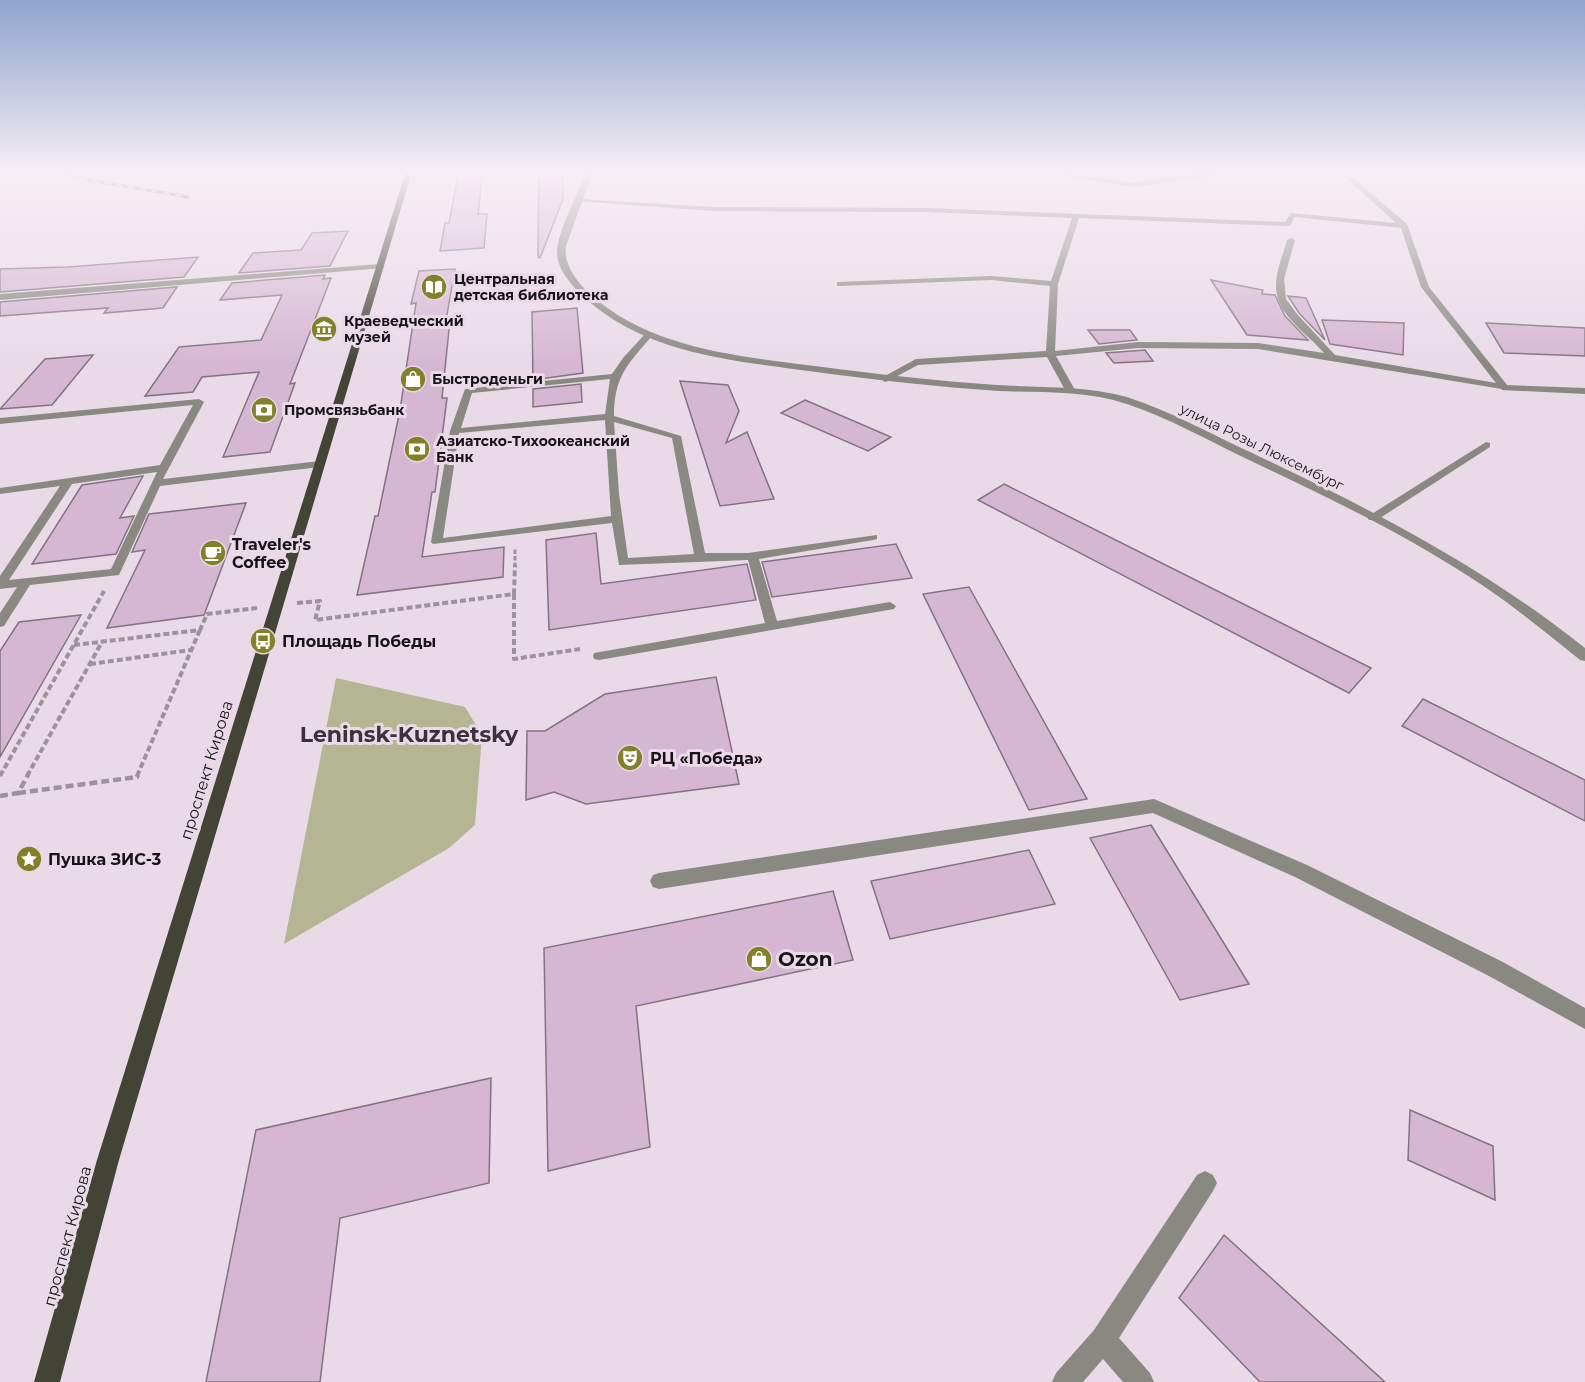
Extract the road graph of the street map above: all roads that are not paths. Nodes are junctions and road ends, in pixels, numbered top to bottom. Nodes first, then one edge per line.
1 (389, 235) edge
2 (567, 235) edge
3 (1070, 235) edge
4 (1408, 235) edge
5 (1291, 240) dead end
6 (380, 266) junction
7 (840, 284) dead end
8 (1054, 284) junction
9 (0, 297) edge
10 (648, 336) junction
11 (1050, 354) junction
12 (1332, 357) junction
13 (615, 376) junction
14 (885, 379) junction
15 (1505, 388) junction
16 (1070, 390) junction
17 (1585, 391) edge
18 (608, 417) junction
19 (0, 421) edge
20 (455, 431) junction
21 (1486, 444) dead end
22 (320, 464) junction
23 (164, 468) junction
24 (68, 482) junction
25 (156, 483) junction
26 (0, 491) edge
27 (1373, 517) junction
28 (617, 519) junction
29 (873, 537) dead end
30 (753, 556) junction
31 (700, 557) junction
32 (26, 582) junction
33 (890, 606) dead end
34 (0, 624) edge
35 (772, 627) junction
36 (599, 656) road end
37 (1585, 656) edge
38 (659, 881) dead end
39 (1585, 1018) edge
40 (1205, 1183) dead end
41 (1103, 1339) junction
42 (47, 1382) edge
43 (1065, 1382) edge
44 (1141, 1382) edge

1 - 6 main road, проспект Кирова
2 - 10 street, улица Розы Люксембург
3 - 8 street
4 - 15 street
5 - 12 street
6 - 9 street
6 - 22 main road, проспект Кирова
7 - 8 street
8 - 11 street
10 - 13 lane
10 - 14 street, улица Розы Люксембург
11 - 12 street
11 - 14 street
11 - 16 street
12 - 15 street
13 - 18 lane
13 - 20 lane
14 - 16 street, улица Розы Люксембург
15 - 17 lane
16 - 27 street, улица Розы Люксембург
18 - 20 lane
18 - 28 lane
18 - 31 lane
19 - 23 lane
20 - 28 lane
21 - 27 street
22 - 25 lane
22 - 42 main road, проспект Кирова
23 - 24 lane
23 - 25 lane
24 - 26 lane
24 - 32 lane
25 - 32 lane
27 - 37 street, улица Розы Люксембург
28 - 31 lane
29 - 30 lane
30 - 31 lane
30 - 35 lane
32 - 34 lane
33 - 35 lane
35 - 36 lane
38 - 39 street
40 - 41 street
41 - 43 street
41 - 44 street

